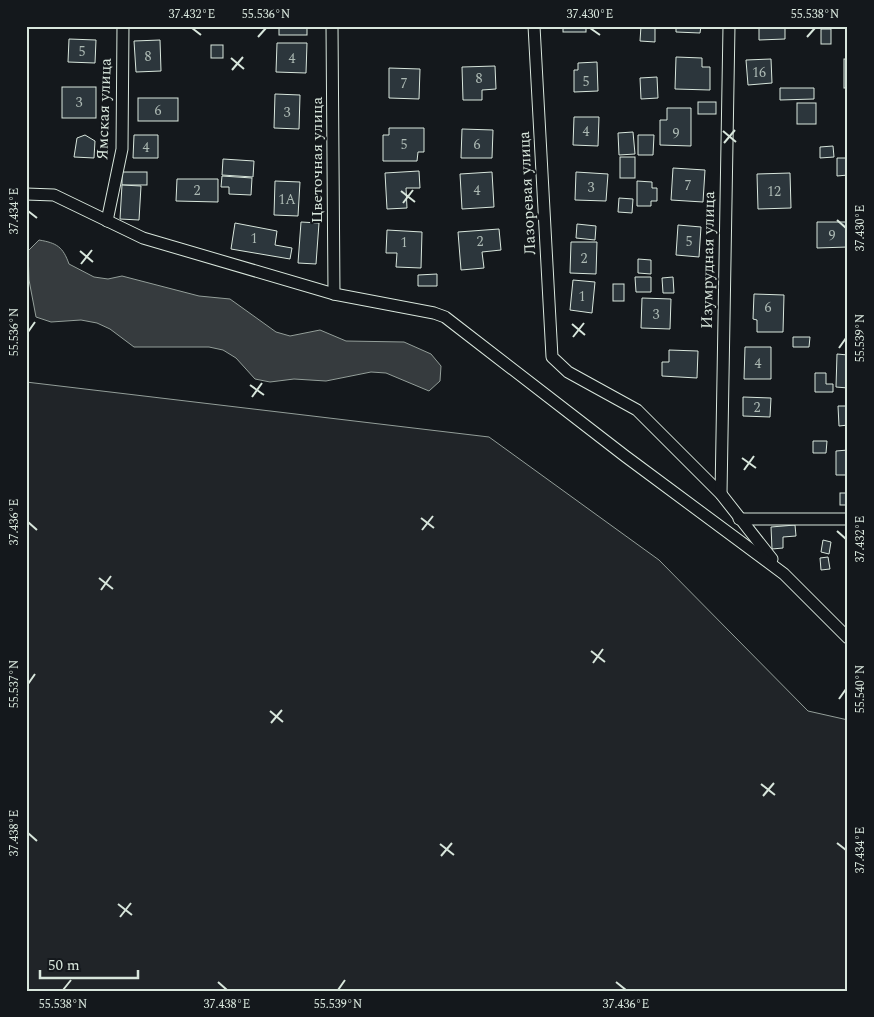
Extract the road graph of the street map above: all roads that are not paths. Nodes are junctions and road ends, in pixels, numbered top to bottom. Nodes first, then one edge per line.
1 (123, 26) edge
2 (332, 26) edge
3 (534, 26) edge
4 (729, 26) edge
5 (26, 194) edge
6 (107, 221) junction
7 (334, 294) junction
8 (721, 494) junction
9 (738, 519) junction
10 (848, 519) edge
11 (784, 574) junction
12 (848, 638) edge

1 - 6 street, Ямская улица
2 - 7 street, Цветочная улица
3 - 8 street, Лазоревая улица
4 - 8 street, Изумрудная улица
5 - 6 street
6 - 7 street
7 - 11 street
8 - 9 street
9 - 10 street
9 - 11 street
11 - 12 street

